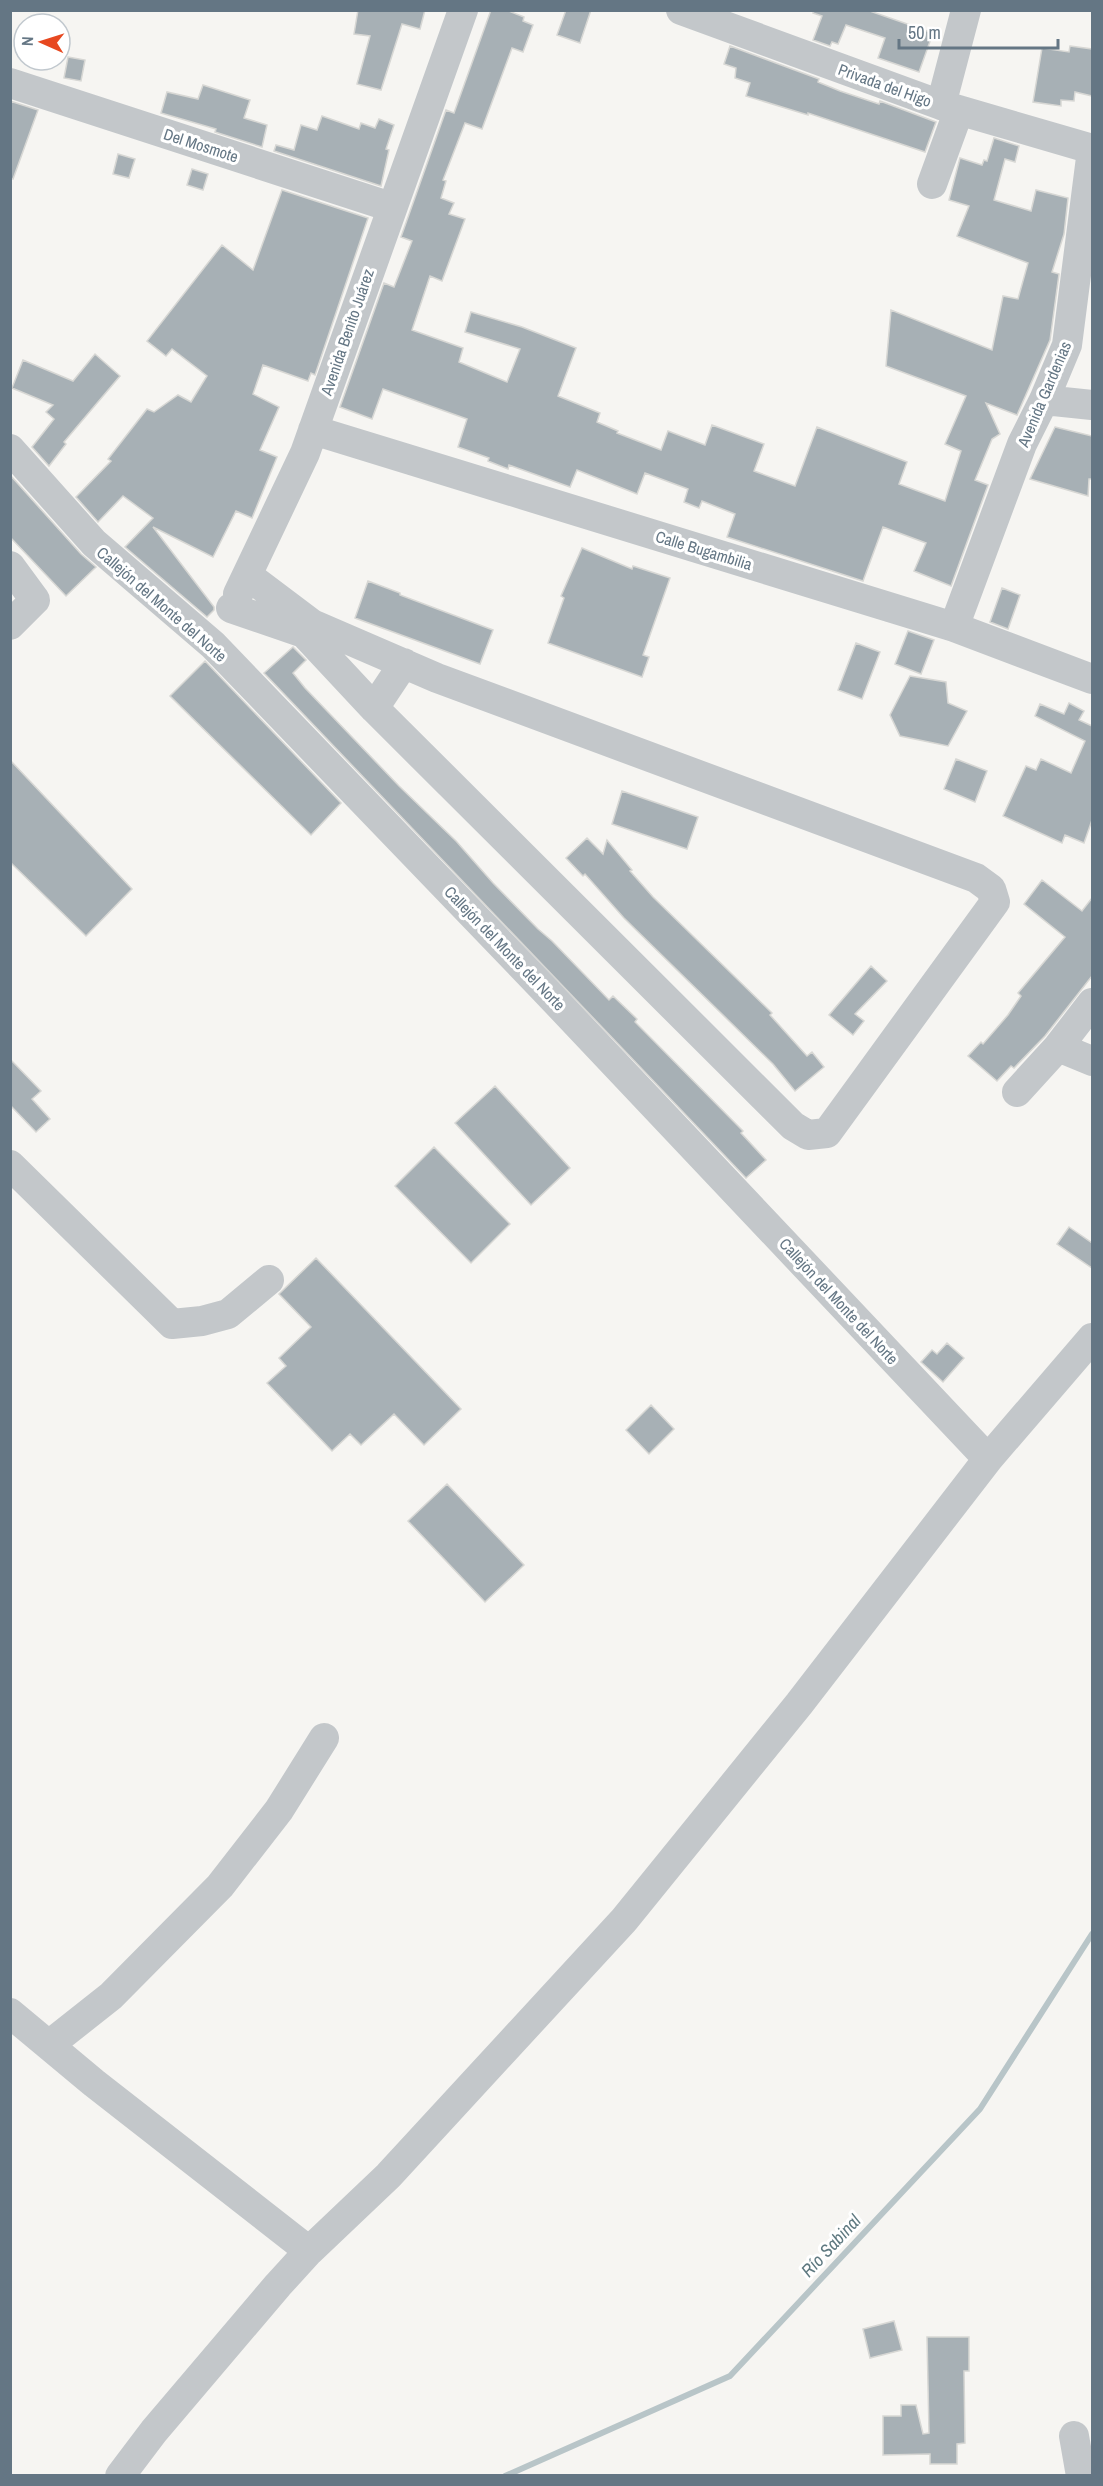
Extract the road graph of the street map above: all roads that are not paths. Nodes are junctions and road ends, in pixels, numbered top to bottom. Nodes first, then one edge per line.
1 (463, 10) edge
2 (681, 10) edge
3 (966, 10) edge
4 (10, 83) edge
5 (950, 108) junction
6 (1092, 149) edge
7 (932, 184) dead end
8 (391, 207) junction
9 (1044, 400) junction
10 (1092, 405) edge
11 (312, 430) junction
12 (10, 449) edge
13 (10, 566) edge
14 (247, 575) junction
15 (231, 608) junction
16 (10, 625) edge
17 (954, 627) junction
18 (308, 629) junction
19 (213, 645) junction
20 (404, 663) junction
21 (1092, 679) edge
22 (374, 708) junction
23 (1092, 1003) edge
24 (1058, 1047) junction
25 (1092, 1060) edge
26 (1017, 1092) dead end
27 (10, 1165) edge
28 (269, 1280) dead end
29 (1092, 1338) edge
30 (988, 1459) junction
31 (324, 1737) dead end
32 (10, 2013) edge
33 (48, 2045) junction
34 (309, 2251) junction
35 (1074, 2436) dead end
36 (120, 2475) edge
37 (1081, 2475) edge

1 - 8 street, Avenida Benito Juárez
2 - 5 street, Privada del Higo
3 - 5 street
4 - 8 street, Del Mosmote
5 - 6 street, Privada del Higo
5 - 7 street
6 - 9 street, Avenida Gardenias
8 - 11 street, Avenida Benito Juárez
9 - 10 street
9 - 17 street, Avenida Gardenias
11 - 14 street, Avenida Benito Juárez
11 - 17 street, Calle Bugambilia
12 - 19 street, Callejón del Monte del Norte
13 - 16 street
14 - 15 street, Avenida Benito Juárez
14 - 18 street
15 - 18 street
15 - 19 street, Avenida Benito Juárez
17 - 21 street, Calle Bugambilia
18 - 20 street
18 - 22 street
19 - 30 street, Callejón del Monte del Norte
20 - 22 street
20 - 22 street
23 - 24 street
24 - 25 street
24 - 26 street
27 - 28 street
29 - 30 street
30 - 34 street
31 - 33 street
32 - 33 street
33 - 34 street
34 - 36 street
35 - 37 street

